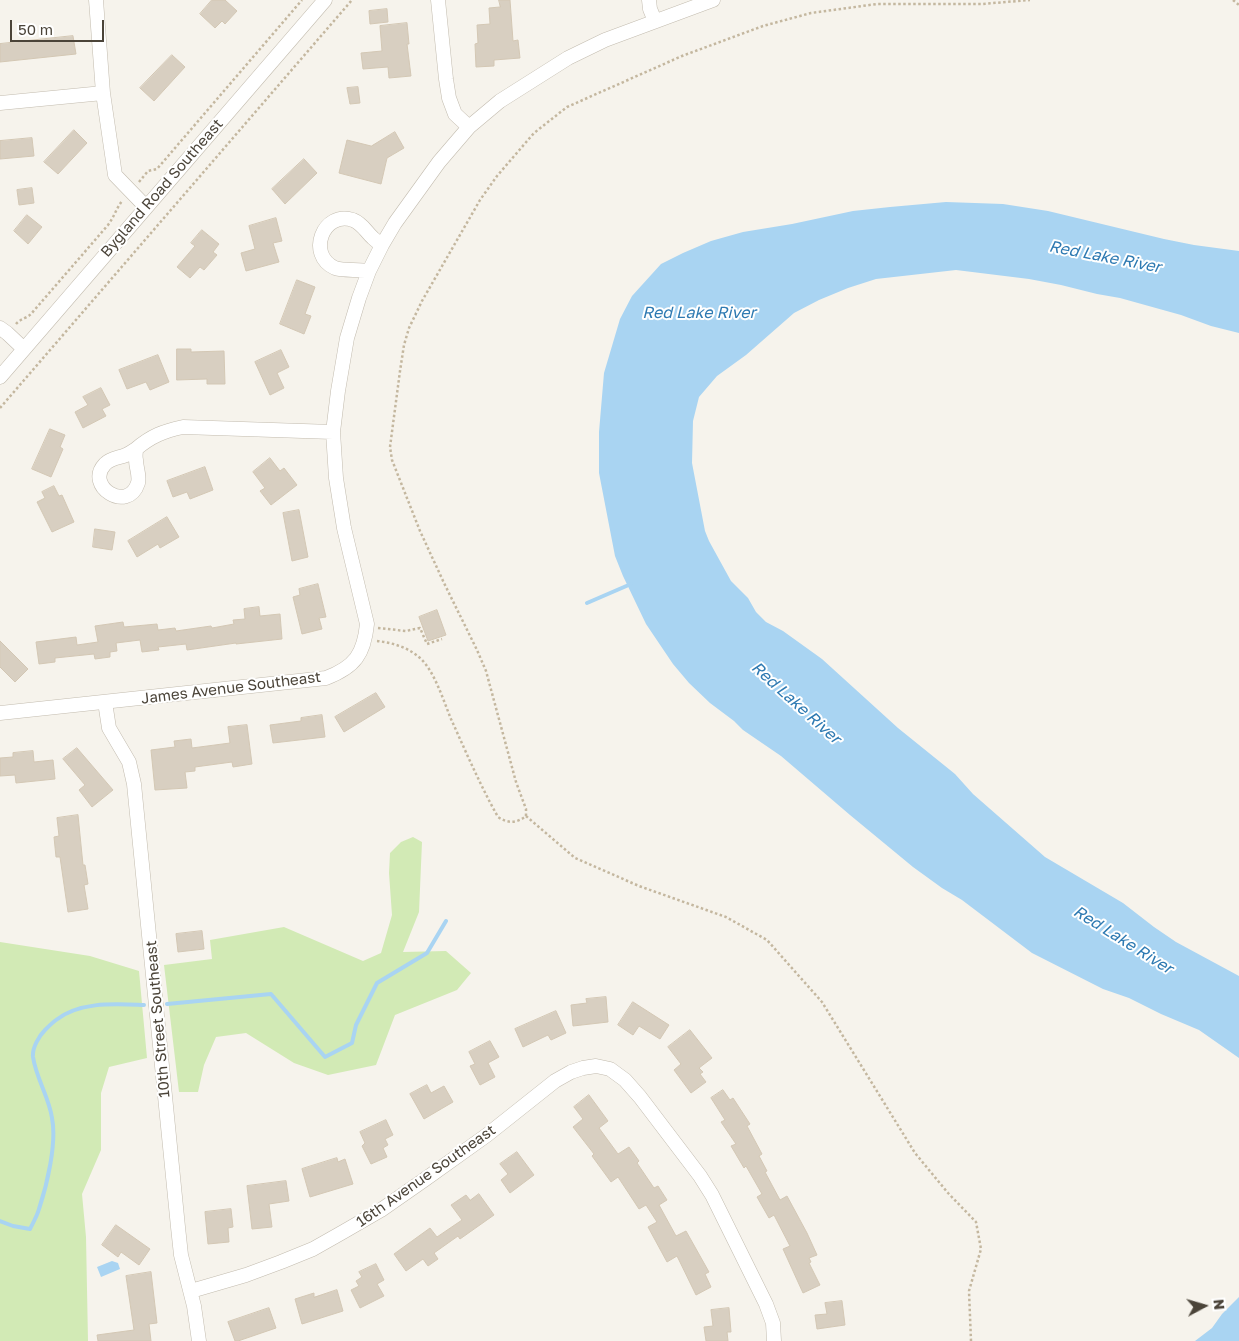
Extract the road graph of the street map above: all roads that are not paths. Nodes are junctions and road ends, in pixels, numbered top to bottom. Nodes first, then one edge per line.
1 (96, 0) edge
2 (324, 0) edge
3 (438, 0) edge
4 (649, 0) edge
5 (713, 0) edge
6 (655, 21) junction
7 (103, 93) junction
8 (0, 103) edge
9 (469, 127) junction
10 (146, 207) junction
11 (382, 245) junction
12 (369, 272) junction
13 (4, 331) edge
14 (24, 349) junction
15 (0, 377) edge
16 (333, 432) junction
17 (136, 449) dead end
18 (105, 702) junction
19 (0, 713) edge
20 (191, 1291) junction
21 (199, 1341) edge
22 (774, 1341) edge

1 - 7 street
2 - 10 street, Bygland Road Southeast
3 - 9 street
4 - 6 street
5 - 6 street
6 - 9 street
7 - 8 street
7 - 10 street
9 - 11 street
10 - 14 street, Bygland Road Southeast
11 - 12 street
11 - 12 street
12 - 16 street
13 - 14 street
14 - 15 street, Bygland Road Southeast
16 - 17 street
16 - 18 street, James Avenue Southeast
18 - 19 street, James Avenue Southeast
18 - 20 street, 10th Street Southeast
20 - 21 street, 10th Street Southeast
20 - 22 street, 16th Avenue Southeast

